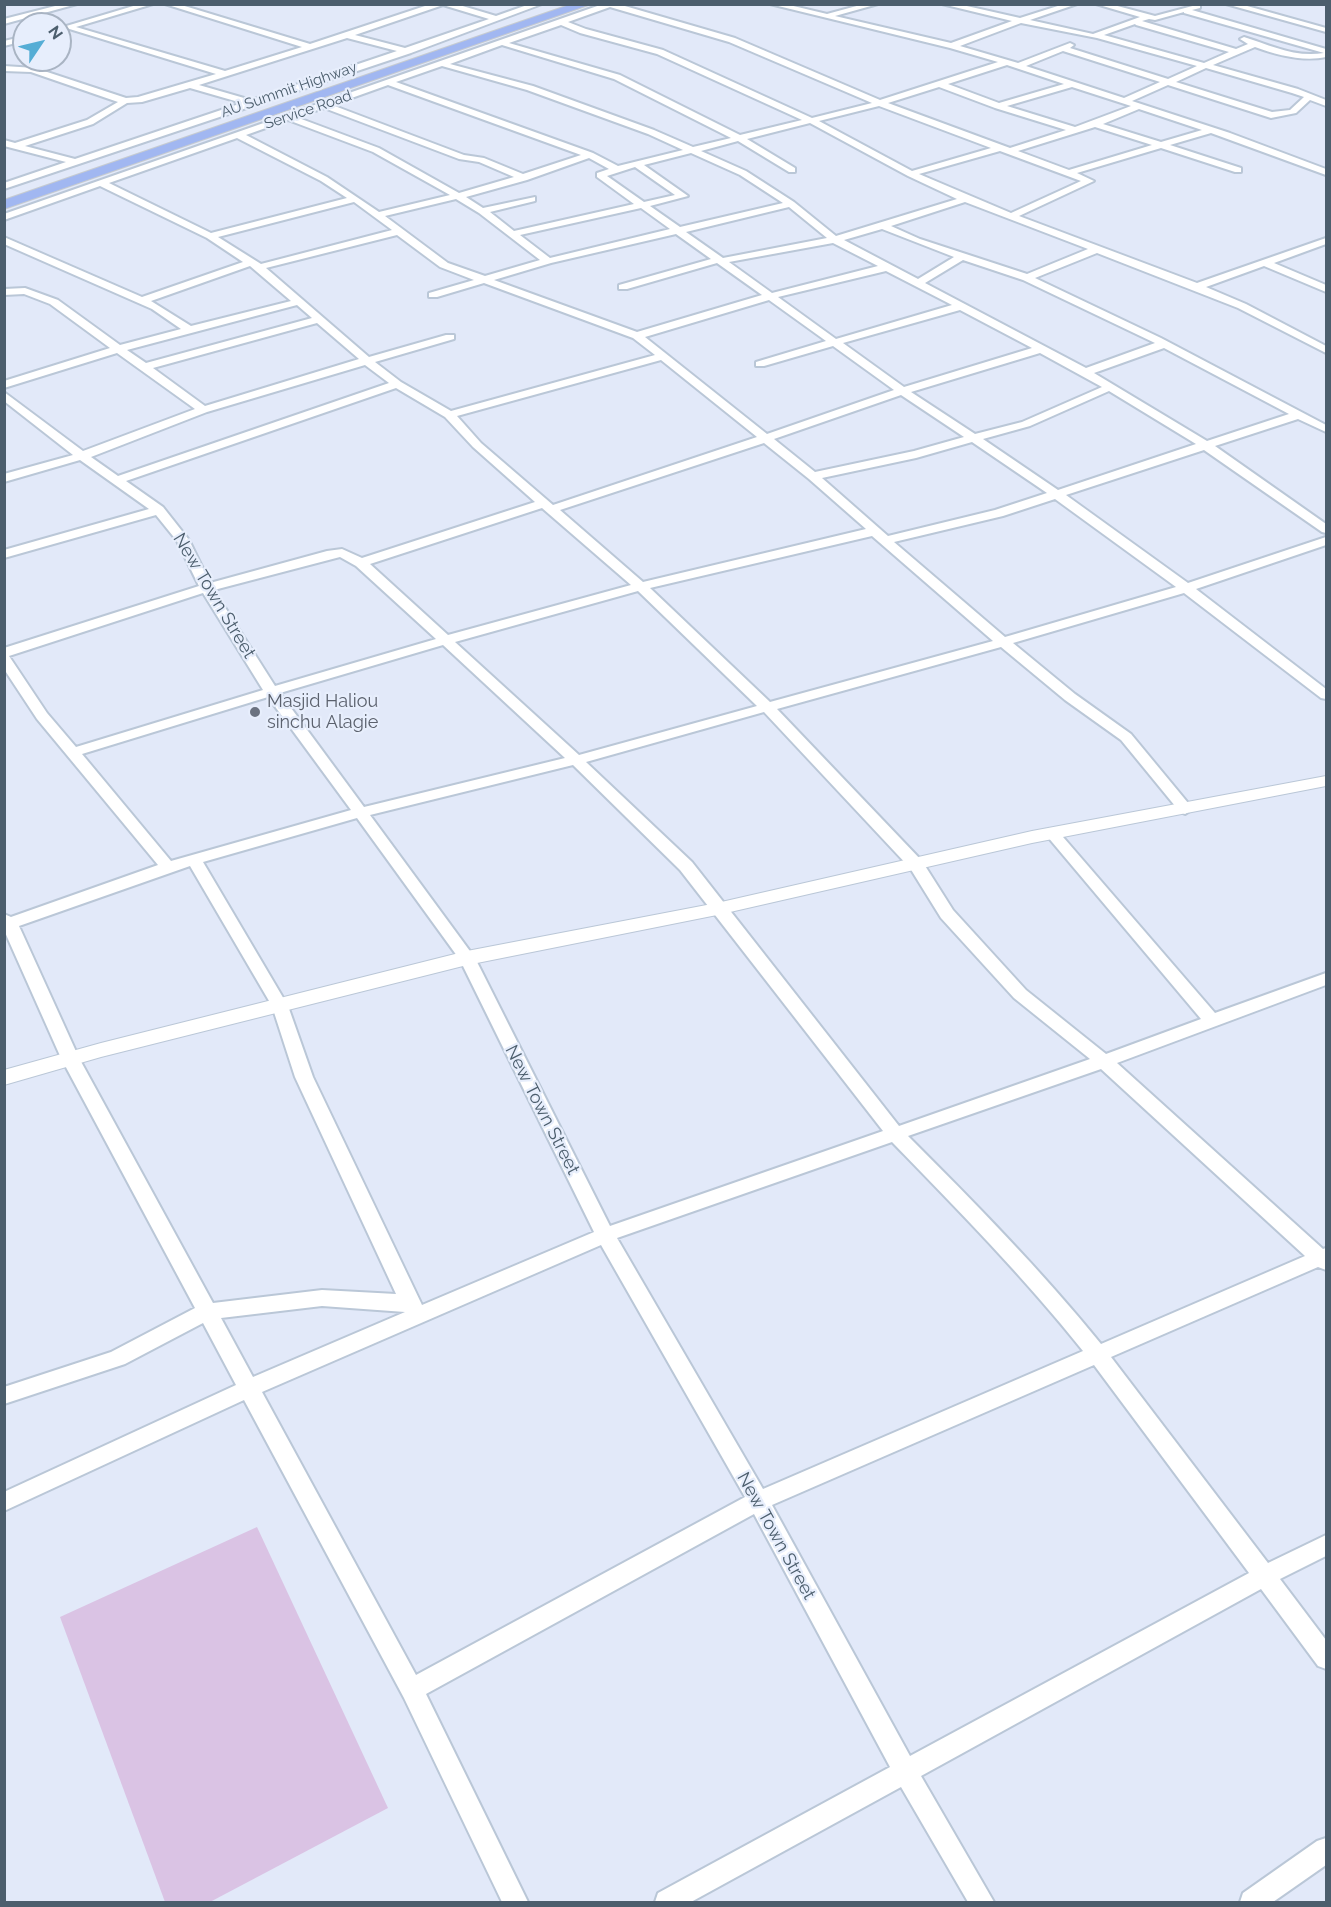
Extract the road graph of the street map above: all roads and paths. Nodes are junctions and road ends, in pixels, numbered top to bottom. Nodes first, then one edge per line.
1 (74, 4) edge
2 (150, 4) edge
3 (168, 4) edge
4 (440, 4) edge
5 (446, 4) edge
6 (539, 4) edge
7 (566, 4) edge
8 (585, 4) edge
9 (773, 4) edge
10 (874, 4) edge
11 (945, 4) edge
12 (1074, 4) edge
13 (1100, 4) edge
14 (1202, 4) edge
15 (1230, 4) edge
16 (612, 5) edge
17 (93, 8) dead end
18 (1187, 10) junction
19 (109, 15) junction
20 (827, 16) junction
21 (1146, 17) junction
22 (497, 19) junction
23 (1022, 20) junction
24 (1132, 21) junction
25 (4, 22) edge
26 (561, 22) junction
27 (72, 26) edge
28 (1253, 29) junction
29 (72, 30) edge
30 (1326, 31) edge
31 (346, 35) junction
32 (1094, 35) junction
33 (502, 43) junction
34 (1303, 43) junction
35 (1254, 44) junction
36 (952, 46) junction
37 (310, 47) junction
38 (1062, 48) junction
39 (1280, 50) junction
40 (408, 51) junction
41 (1234, 51) junction
42 (1326, 53) edge
43 (1008, 62) junction
44 (443, 64) junction
45 (1018, 66) junction
46 (1203, 67) junction
47 (4, 69) edge
48 (225, 74) junction
49 (1166, 82) junction
50 (390, 83) junction
51 (940, 84) junction
52 (1072, 84) junction
53 (190, 85) junction
54 (1326, 94) edge
55 (1312, 98) junction
56 (125, 101) junction
57 (1125, 101) junction
58 (249, 103) junction
59 (880, 103) junction
60 (1326, 103) edge
61 (324, 105) junction
62 (998, 106) junction
63 (1138, 106) junction
64 (266, 109) junction
65 (287, 117) junction
66 (812, 121) junction
67 (1095, 124) junction
68 (1074, 130) junction
69 (1211, 130) junction
70 (238, 135) junction
71 (740, 139) junction
72 (4, 143) edge
73 (16, 146) junction
74 (1164, 146) junction
75 (1005, 149) junction
76 (692, 150) junction
77 (590, 155) junction
78 (76, 162) junction
79 (637, 164) junction
80 (617, 169) junction
81 (792, 170) dead end
82 (1238, 170) dead end
83 (1326, 172) edge
84 (1069, 173) junction
85 (911, 174) junction
86 (524, 178) junction
87 (101, 183) junction
88 (4, 186) edge
89 (458, 196) junction
90 (4, 198) edge
91 (965, 199) junction
92 (356, 200) junction
93 (532, 200) dead end
94 (790, 204) junction
95 (4, 205) edge
96 (642, 206) junction
97 (482, 212) junction
98 (378, 215) junction
99 (4, 217) edge
100 (1010, 217) junction
101 (883, 226) junction
102 (400, 231) junction
103 (679, 232) junction
104 (513, 234) junction
105 (210, 236) junction
106 (834, 239) junction
107 (4, 240) edge
108 (1326, 241) edge
109 (1097, 249) junction
110 (963, 255) junction
111 (548, 261) junction
112 (719, 261) junction
113 (1265, 263) junction
114 (255, 264) junction
115 (888, 267) junction
116 (1027, 278) junction
117 (484, 279) junction
118 (919, 283) junction
119 (623, 287) dead end
120 (1197, 287) junction
121 (1326, 288) edge
122 (4, 292) edge
123 (433, 295) dead end
124 (771, 296) junction
125 (140, 301) junction
126 (298, 302) junction
127 (961, 306) junction
128 (317, 320) junction
129 (188, 329) junction
130 (637, 336) junction
131 (450, 337) dead end
132 (838, 343) junction
133 (1164, 344) junction
134 (120, 348) junction
135 (1041, 349) junction
136 (1326, 350) edge
137 (665, 356) junction
138 (366, 360) junction
139 (760, 364) dead end
140 (145, 367) junction
141 (1086, 372) junction
142 (397, 384) junction
143 (4, 385) edge
144 (1110, 387) junction
145 (903, 391) junction
146 (4, 395) edge
147 (203, 410) junction
148 (1301, 414) junction
149 (449, 415) junction
150 (1326, 429) edge
151 (767, 438) junction
152 (973, 440) junction
153 (1204, 444) junction
154 (82, 456) junction
155 (813, 476) junction
156 (4, 478) edge
157 (117, 480) junction
158 (1056, 494) junction
159 (548, 506) junction
160 (159, 510) junction
161 (1326, 529) edge
162 (881, 536) junction
163 (1326, 541) edge
164 (4, 554) edge
165 (361, 563) junction
166 (640, 586) junction
167 (206, 588) junction
168 (1186, 588) junction
169 (447, 640) junction
170 (1003, 642) junction
171 (4, 652) edge
172 (4, 658) edge
173 (272, 692) junction
174 (1326, 695) edge
175 (768, 708) junction
176 (74, 752) junction
177 (576, 760) junction
178 (1326, 781) edge
179 (1185, 808) junction
180 (359, 813) junction
181 (1052, 833) junction
182 (195, 861) junction
183 (916, 865) junction
184 (168, 867) junction
185 (717, 909) junction
186 (8, 927) edge
187 (466, 958) junction
188 (1326, 980) edge
189 (280, 1006) junction
190 (1212, 1022) junction
191 (70, 1058) junction
192 (1104, 1061) junction
193 (4, 1078) edge
194 (895, 1134) junction
195 (605, 1235) junction
196 (1324, 1258) edge
197 (414, 1310) junction
198 (208, 1311) junction
199 (1098, 1355) junction
200 (250, 1388) junction
201 (4, 1396) edge
202 (758, 1501) junction
203 (4, 1502) edge
204 (1326, 1545) edge
205 (1265, 1575) junction
206 (1326, 1658) edge
207 (412, 1690) junction
208 (906, 1773) junction
209 (1326, 1850) edge
210 (514, 1902) edge
211 (667, 1902) edge
212 (982, 1902) edge
213 (1252, 1902) edge

1 - 25 street
2 - 19 street
3 - 37 street
4 - 31 street
5 - 22 street
6 - 22 street, Service Road
7 - 64 main road, AU Summit Highway
8 - 95 main road, AU Summit Highway
9 - 20 street
10 - 20 street
11 - 23 street
12 - 23 street
13 - 21 street
14 - 18 street
15 - 30 street
16 - 26 street, Service Road
16 - 59 street
17 - 19 street
18 - 21 street
18 - 28 street
19 - 27 street
20 - 36 street
21 - 24 street
22 - 40 street, Service Road
23 - 32 street
23 - 36 street
24 - 32 street
24 - 41 street
26 - 33 street, Service Road
26 - 66 street
28 - 34 street
28 - 35 street
29 - 48 street
30 - 34 street
31 - 37 street
31 - 40 street
32 - 38 street
32 - 46 street
33 - 44 street, Service Road
33 - 71 street
34 - 39 street
34 - 42 street
35 - 39 street
35 - 41 street
36 - 43 street
37 - 48 street
38 - 45 street
38 - 49 street
39 - 42 street
40 - 58 street, Service Road
41 - 46 street
43 - 45 street
43 - 51 street
44 - 50 street, Service Road
44 - 76 street
45 - 52 street
46 - 49 street
46 - 55 street
47 - 56 street
48 - 53 street
49 - 55 street
49 - 57 street
50 - 61 street, Service Road
50 - 77 street
51 - 59 street
51 - 62 street
52 - 57 street
52 - 62 street
53 - 56 street
53 - 58 street
54 - 55 street
55 - 60 street
56 - 73 street
57 - 63 street
58 - 64 street
58 - 78 street, Service Road
59 - 66 street
59 - 75 street
61 - 65 street, Service Road
61 - 86 street
62 - 68 street
63 - 67 street
63 - 69 street
64 - 90 main road, AU Summit Highway
65 - 70 street, Service Road
65 - 89 street
66 - 71 street
66 - 85 street
67 - 68 street
67 - 74 street
68 - 75 street
69 - 74 street
69 - 83 street
70 - 87 street, Service Road
70 - 92 street
71 - 76 street
71 - 81 street
72 - 73 street
73 - 78 street
74 - 82 street
74 - 84 street
75 - 84 street
75 - 85 street
76 - 79 street
76 - 94 street
77 - 80 street
77 - 86 street
78 - 88 street, Service Road
79 - 80 street
79 - 96 street
80 - 96 street
84 - 100 street
85 - 91 street
86 - 89 street
87 - 99 street, Service Road
87 - 105 street
89 - 97 street
89 - 98 street
91 - 100 street
91 - 101 street
92 - 98 street
92 - 105 street
93 - 97 street
94 - 103 street
94 - 106 street
96 - 103 street
96 - 104 street
97 - 104 street
98 - 102 street
100 - 109 street
101 - 106 street
101 - 110 street
102 - 114 street
102 - 117 street
103 - 111 street
103 - 112 street
104 - 111 street
105 - 114 street
106 - 112 street
106 - 115 street
107 - 125 street
108 - 113 street
109 - 116 street
109 - 120 street
110 - 116 street
110 - 118 street
111 - 117 street
112 - 119 street
112 - 124 street
113 - 120 street
113 - 121 street
114 - 125 street
114 - 126 street
115 - 118 street
115 - 124 street
116 - 133 street
117 - 123 street
117 - 130 street
118 - 127 street
120 - 136 street
122 - 134 street
124 - 130 street
124 - 132 street
125 - 129 street
126 - 128 street
126 - 129 street
127 - 132 street
127 - 135 street
128 - 138 street
128 - 140 street
129 - 134 street
130 - 137 street
131 - 138 street
132 - 139 street
132 - 145 street
133 - 141 street
133 - 148 street
134 - 140 street
134 - 143 street
135 - 141 street
135 - 145 street
137 - 149 street
137 - 151 street
138 - 142 street
138 - 147 street
140 - 147 street
141 - 144 street
142 - 149 street
142 - 157 street
144 - 152 street
144 - 153 street
145 - 151 street
145 - 152 street
146 - 154 street, New Town Street
147 - 154 street
148 - 150 street
148 - 153 street
149 - 159 street
151 - 155 street
151 - 159 street
152 - 155 street
152 - 158 street
153 - 158 street
153 - 161 street
154 - 156 street
154 - 157 street, New Town Street
155 - 162 street
157 - 160 street, New Town Street
158 - 162 street
158 - 168 street
159 - 165 street
159 - 166 street
160 - 164 street
160 - 167 street, New Town Street
162 - 166 street
162 - 170 street
163 - 168 street
165 - 167 street
165 - 169 street
166 - 169 street
166 - 175 street
167 - 171 street
167 - 173 street, New Town Street
168 - 170 street
168 - 174 street
169 - 173 street
169 - 177 street
170 - 175 street
170 - 179 street
172 - 176 street
173 - 176 street
173 - 180 street, New Town Street
175 - 177 street
175 - 183 street
176 - 184 street
177 - 180 street
177 - 185 street
178 - 179 street
179 - 181 street
180 - 182 street
180 - 187 street, New Town Street
181 - 183 street
181 - 190 street
182 - 184 street
182 - 189 street
183 - 185 street
183 - 192 street
184 - 186 street
185 - 187 street
185 - 194 street
186 - 191 street
187 - 189 street
187 - 195 street, New Town Street
188 - 190 street
189 - 191 street
189 - 197 street
190 - 192 street
191 - 193 street
191 - 198 street
192 - 194 street
192 - 196 street
194 - 195 street
194 - 199 street
195 - 197 street
195 - 202 street, New Town Street
196 - 199 street
197 - 198 street
197 - 200 street
198 - 200 street
198 - 201 street
199 - 202 street
199 - 205 street
200 - 203 street
200 - 207 street
202 - 207 street
202 - 208 street, New Town Street
204 - 205 street
205 - 206 street
205 - 208 street
207 - 210 street
208 - 211 street
208 - 212 street, New Town Street
209 - 213 street

